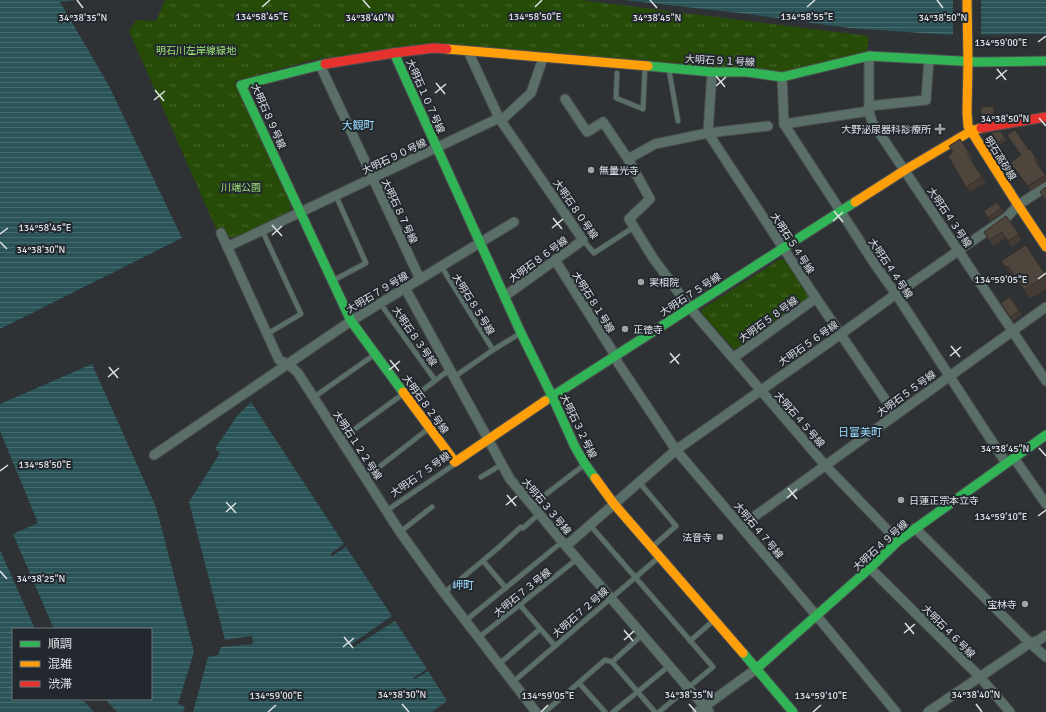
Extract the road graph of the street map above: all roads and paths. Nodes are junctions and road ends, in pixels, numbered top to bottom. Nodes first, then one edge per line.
1 (967, 0) edge
2 (468, 51) junction
3 (394, 53) junction
4 (869, 56) junction
5 (967, 57) junction
6 (543, 58) junction
7 (929, 59) junction
8 (1046, 61) edge
9 (320, 65) junction
10 (645, 66) junction
11 (669, 68) junction
12 (712, 72) junction
13 (617, 73) dead end
14 (782, 76) junction
15 (565, 99) dead end
16 (869, 108) junction
17 (1046, 117) edge
18 (499, 118) junction
19 (678, 121) dead end
20 (784, 124) junction
21 (768, 126) dead end
22 (971, 131) junction
23 (708, 133) junction
24 (437, 148) junction
25 (628, 159) junction
26 (905, 170) junction
27 (373, 178) junction
28 (1046, 187) edge
29 (336, 196) junction
30 (1018, 205) junction
31 (841, 211) junction
32 (300, 212) junction
33 (514, 222) dead end
34 (634, 227) junction
35 (262, 230) junction
36 (221, 233) dead end
37 (583, 240) junction
38 (480, 242) junction
39 (227, 246) junction
40 (783, 247) junction
41 (1046, 247) edge
42 (959, 250) junction
43 (555, 260) junction
44 (440, 266) junction
45 (420, 279) junction
46 (332, 280) junction
47 (405, 288) junction
48 (896, 294) junction
49 (505, 296) junction
50 (816, 298) junction
51 (380, 303) junction
52 (1046, 306) edge
53 (690, 308) junction
54 (351, 321) junction
55 (1012, 331) junction
56 (521, 333) junction
57 (267, 334) junction
58 (841, 334) junction
59 (493, 350) junction
60 (375, 354) junction
61 (615, 355) junction
62 (733, 358) junction
63 (288, 364) junction
64 (451, 374) junction
65 (949, 376) junction
66 (435, 380) junction
67 (1046, 380) edge
68 (760, 390) junction
69 (552, 396) junction
70 (314, 397) junction
71 (407, 397) junction
72 (895, 414) junction
73 (430, 428) junction
74 (1046, 435) edge
75 (341, 439) junction
76 (488, 440) junction
77 (676, 450) junction
78 (154, 455) dead end
79 (1010, 461) junction
80 (455, 462) junction
81 (585, 464) junction
82 (501, 465) junction
83 (825, 465) junction
84 (481, 477) dead end
85 (365, 478) junction
86 (639, 482) junction
87 (614, 504) junction
88 (1046, 504) edge
89 (532, 505) junction
90 (432, 507) dead end
91 (386, 511) junction
92 (539, 514) junction
93 (590, 525) junction
94 (740, 526) junction
95 (915, 528) junction
96 (400, 532) junction
97 (898, 541) junction
98 (564, 544) junction
99 (651, 548) junction
100 (659, 557) junction
101 (577, 559) junction
102 (483, 561) junction
103 (870, 568) junction
104 (635, 577) junction
105 (506, 588) junction
106 (444, 593) junction
107 (611, 598) junction
108 (520, 605) junction
109 (816, 615) junction
110 (714, 620) junction
111 (465, 621) junction
112 (540, 629) junction
113 (642, 635) junction
114 (1046, 636) edge
115 (478, 638) junction
116 (690, 641) junction
117 (1030, 643) junction
118 (555, 646) junction
119 (1046, 657) edge
120 (612, 662) junction
121 (499, 664) junction
122 (669, 666) junction
123 (756, 669) junction
124 (980, 677) junction
125 (513, 682) junction
126 (579, 683) junction
127 (688, 688) junction
128 (638, 692) junction
129 (704, 710) edge
130 (536, 712) edge
131 (545, 712) edge
132 (605, 712) edge
133 (613, 712) edge
134 (655, 712) edge
135 (659, 712) edge
136 (793, 712) edge
137 (896, 712) edge
138 (928, 712) edge
139 (1010, 712) edge

1 - 5 street, 明石高砂線
2 - 3 street, 大明石８９号線
2 - 6 street, 大明石９１号線
2 - 18 street, 大明石８０号線
3 - 9 street, 大明石８９号線
3 - 24 street, 大明石１０７号線
4 - 7 street, 大明石９１号線
4 - 14 street, 大明石９１号線
4 - 16 street, 大明石４３号線
5 - 7 street, 大明石９１号線
5 - 8 street, 大明石９１号線
5 - 22 street, 明石高砂線
6 - 10 street, 大明石９１号線
6 - 18 street, 大明石９０号線
7 - 16 street
9 - 27 street, 大明石８７号線
9 - 32 street, 大明石８９号線
10 - 11 street, 大明石９１号線
10 - 13 lane
11 - 12 street, 大明石９１号線
11 - 19 lane
12 - 14 street, 大明石９１号線
12 - 23 street
14 - 20 street
15 - 25 street
16 - 20 street
16 - 26 street, 大明石４３号線
17 - 22 street, 大明石７５号線
18 - 24 street, 大明石９０号線
18 - 37 street, 大明石８０号線
20 - 31 street, 大明石４４号線
21 - 23 street
22 - 26 street, 大明石７５号線
22 - 30 street, 明石高砂線
23 - 25 street
23 - 40 street, 大明石５４号線
24 - 27 street, 大明石９０号線
24 - 38 street, 大明石３２号線
25 - 34 street
26 - 31 street, 大明石７５号線
26 - 42 street, 大明石４３号線
27 - 29 street, 大明石９０号線
27 - 45 street, 大明石８７号線
28 - 30 street, 大明石５６号線
29 - 32 street, 大明石９０号線
29 - 46 lane
30 - 41 street, 明石高砂線
30 - 42 street, 大明石５６号線
31 - 40 street, 大明石７５号線
31 - 48 street, 大明石４４号線
32 - 35 street, 大明石９０号線
32 - 46 street, 大明石８９号線
33 - 38 street, 大明石７９号線
34 - 37 lane, 大明石８０号線
34 - 53 street
35 - 39 street, 大明石９０号線
35 - 57 lane
36 - 39 street, 大明石１２２号線
37 - 43 street, 大明石８６号線
38 - 44 street, 大明石７９号線
38 - 49 street, 大明石３２号線
39 - 57 street, 大明石１２２号線
40 - 50 street, 大明石５４号線
40 - 53 street, 大明石７５号線
42 - 48 street, 大明石５６号線
42 - 55 street, 大明石４３号線
43 - 49 street, 大明石８６号線
43 - 61 street, 大明石８１号線
44 - 45 street, 大明石７９号線
44 - 59 lane, 大明石８５号線
45 - 47 street, 大明石７９号線
46 - 54 street, 大明石８９号線
47 - 51 street, 大明石７９号線
47 - 64 street, 大明石３３号線
48 - 58 street, 大明石５６号線
48 - 65 street, 大明石４４号線
49 - 56 street, 大明石３２号線
50 - 58 street, 大明石５４号線
50 - 62 street, 大明石５８号線
51 - 54 street, 大明石７９号線
51 - 66 lane, 大明石８３号線
52 - 55 street, 大明石５５号線
53 - 61 street, 大明石７５号線
53 - 62 street, 大明石４５号線
54 - 60 street, 大明石８２号線
54 - 63 street, 大明石７９号線
55 - 65 street, 大明石５５号線
55 - 67 street, 大明石４３号線
56 - 59 lane
56 - 69 street, 大明石３２号線
57 - 63 street, 大明石１２２号線
58 - 68 street, 大明石５６号線
58 - 72 street, 大明石５４号線
59 - 64 lane
60 - 70 lane
60 - 71 street, 大明石８２号線
61 - 69 street, 大明石７５号線
61 - 77 street, 大明石４７号線
62 - 68 street, 大明石４５号線
63 - 70 street, 大明石１２２号線
63 - 78 street, 大明石７９号線
64 - 66 lane
64 - 76 street, 大明石３３号線
65 - 72 street, 大明石５５号線
65 - 79 street, 大明石４４号線
66 - 71 lane
68 - 77 street, 大明石５６号線
68 - 83 street, 大明石４５号線
69 - 76 street, 大明石７５号線
69 - 81 street, 大明石３２号線
70 - 75 street, 大明石１２２号線
71 - 73 street, 大明石８２号線
71 - 75 lane
72 - 83 street, 大明石５５号線
73 - 80 street, 大明石８２号線
73 - 85 lane
74 - 79 street, 大明石４９号線
75 - 85 street, 大明石１２２号線
76 - 80 street, 大明石７５号線
76 - 82 street, 大明石３３号線
77 - 86 street, 大明石５６号線
77 - 94 street, 大明石４７号線
79 - 88 street, 大明石４４号線
79 - 95 street, 大明石４９号線
80 - 91 lane, 大明石７５号線
81 - 87 street, 大明石３２号線
81 - 89 lane
82 - 84 lane
82 - 89 street, 大明石３３号線
83 - 94 street, 大明石５５号線
83 - 97 street, 大明石４５号線
85 - 91 street, 大明石１２２号線
86 - 87 street, 大明石５６号線
86 - 99 lane
87 - 93 street, 大明石５６号線
87 - 99 street, 大明石３２号線
89 - 92 street, 大明石３３号線
90 - 96 lane
91 - 96 street, 大明石１２２号線
92 - 98 street, 大明石３３号線
92 - 102 lane
93 - 98 street, 大明石５６号線
93 - 104 lane
94 - 109 street, 大明石４７号線
95 - 97 street, 大明石４９号線
95 - 117 street
96 - 106 street, 大明石１２２号線
97 - 103 street, 大明石４９号線
98 - 101 street, 大明石３３号線
98 - 105 lane
99 - 100 street, 大明石３２号線
100 - 104 lane, 大明石７２号線
100 - 110 street, 大明石３２号線
101 - 107 street, 大明石３３号線
101 - 108 lane, 大明石７３号線
102 - 105 lane
102 - 106 lane
103 - 109 street, 大明石４９号線
103 - 124 street, 大明石４６号線
104 - 107 lane, 大明石７２号線
104 - 116 lane
105 - 111 lane
106 - 111 street, 大明石１２２号線
107 - 113 street, 大明石３３号線
107 - 118 lane, 大明石７２号線
108 - 112 lane
108 - 115 lane, 大明石７３号線
109 - 123 street, 大明石４９号線
109 - 137 street, 大明石４７号線
110 - 116 lane
110 - 123 street, 大明石３２号線
111 - 115 street, 大明石１２２号線
112 - 118 lane
112 - 121 lane
113 - 120 lane
113 - 122 street, 大明石３３号線
114 - 117 street
115 - 121 street, 大明石１２２号線
116 - 127 lane
117 - 119 street
117 - 124 street
118 - 125 lane, 大明石７２号線
120 - 126 lane
120 - 128 lane
121 - 125 street, 大明石１２２号線
122 - 127 street, 大明石３３号線
122 - 128 lane
123 - 129 street
123 - 136 street, 大明石３２号線
124 - 138 street
124 - 139 street, 大明石４６号線
125 - 130 street, 大明石１２２号線
126 - 131 lane
126 - 132 lane
127 - 129 street, 大明石３３号線
127 - 135 lane
128 - 133 lane
128 - 134 lane

